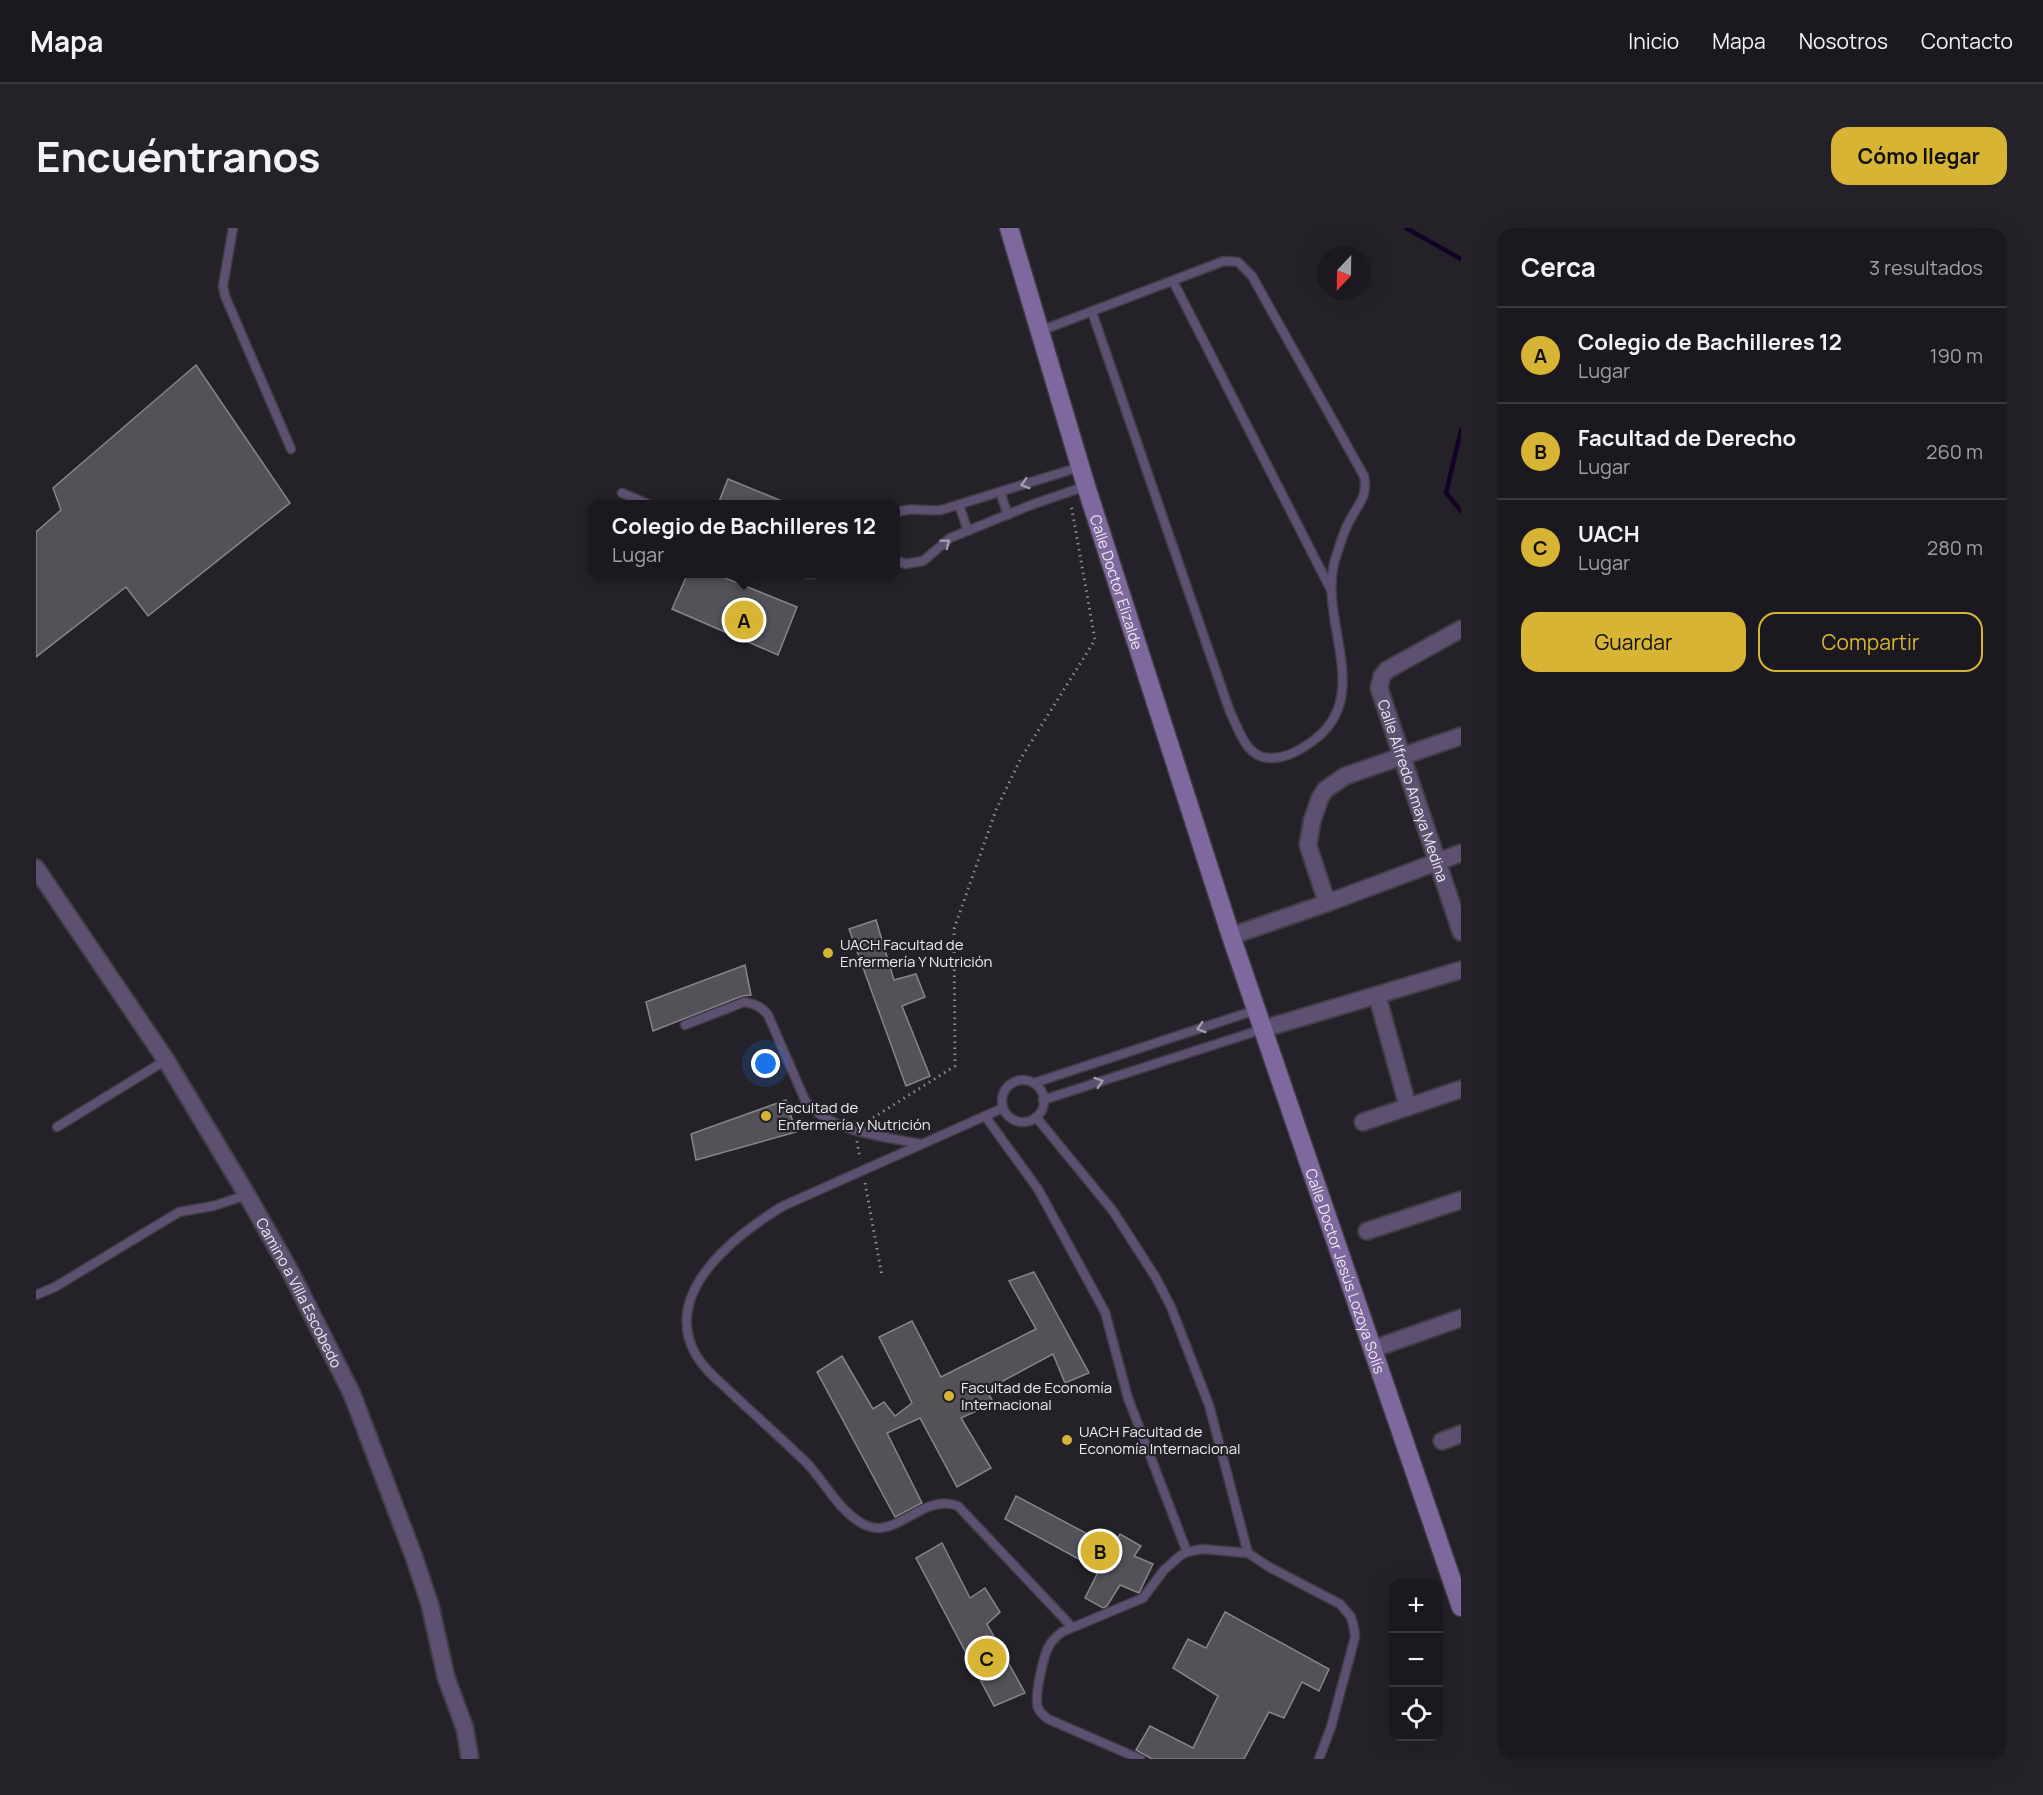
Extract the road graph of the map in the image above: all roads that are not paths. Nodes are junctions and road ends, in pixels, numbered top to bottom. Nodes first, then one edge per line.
1 (233, 228) edge
2 (1009, 228) edge
3 (1173, 281) junction
4 (1092, 312) junction
5 (1040, 331) junction
6 (291, 449) dead end
7 (1081, 467) junction
8 (1078, 490) junction
9 (999, 492) junction
10 (622, 493) dead end
11 (639, 500) edge
12 (959, 505) junction
13 (900, 512) edge
14 (1008, 514) junction
15 (968, 531) junction
16 (900, 562) edge
17 (1332, 592) junction
18 (1461, 629) edge
19 (1461, 736) edge
20 (1401, 756) junction
21 (1461, 853) edge
22 (1437, 861) junction
23 (36, 868) edge
24 (1327, 903) junction
25 (1461, 932) edge
26 (1231, 936) junction
27 (1461, 970) edge
28 (1377, 995) junction
29 (1256, 1010) junction
30 (685, 1025) dead end
31 (1263, 1029) junction
32 (166, 1060) junction
33 (1034, 1083) junction
34 (1461, 1089) edge
35 (1043, 1100) junction
36 (1408, 1107) junction
37 (1003, 1108) junction
38 (985, 1116) junction
39 (1036, 1117) junction
40 (1364, 1122) dead end
41 (57, 1127) dead end
42 (922, 1144) junction
43 (247, 1195) junction
44 (1461, 1200) edge
45 (1367, 1231) dead end
46 (36, 1295) edge
47 (1461, 1318) edge
48 (1372, 1348) junction
49 (1461, 1434) edge
50 (1442, 1441) dead end
51 (1187, 1552) junction
52 (1248, 1553) junction
53 (1461, 1607) edge
54 (1072, 1627) junction
55 (470, 1759) edge
56 (1140, 1759) edge
57 (1319, 1759) edge

1 - 6 lane
2 - 5 street, Calle Doctor Elizalde
3 - 4 lane
3 - 17 lane
3 - 17 lane
4 - 5 lane
4 - 17 lane
5 - 7 street, Calle Doctor Elizalde
7 - 8 street, Calle Doctor Elizalde
7 -> 9 lane
8 - 14 lane
8 - 26 street, Calle Doctor Elizalde
9 - 12 lane
9 - 14 lane
10 - 11 lane
12 - 13 lane
12 - 15 lane
14 - 15 lane
16 -> 15 lane
18 - 20 street, Calle Alfredo Amaya Medina
19 - 20 street
20 - 22 street, Calle Alfredo Amaya Medina
20 - 24 street
21 - 22 street
22 - 24 street
22 - 25 street, Calle Alfredo Amaya Medina
23 - 32 street, Camino a Villa Escobedo
24 - 26 street
26 - 29 street, Calle Doctor Jesús Lozoya Solís
27 - 28 street
28 - 31 street
28 - 36 street
29 - 31 street, Calle Doctor Jesús Lozoya Solís
29 -> 33 lane
30 - 42 lane
35 -> 31 lane
31 - 48 street, Calle Doctor Jesús Lozoya Solís
32 - 41 lane
32 - 43 street, Camino a Villa Escobedo
33 - 35 lane
33 - 37 lane
34 - 36 street
35 - 39 lane
36 - 40 street
37 - 38 lane
37 - 39 lane
38 - 42 lane
38 - 51 lane
39 - 52 lane
42 - 54 lane
43 - 46 lane
43 - 55 street, Camino a Villa Escobedo
44 - 45 street
47 - 48 street
48 - 53 street, Calle Doctor Jesús Lozoya Solís
49 - 50 street
51 - 52 lane
51 - 54 lane
52 - 57 lane
54 - 56 lane

